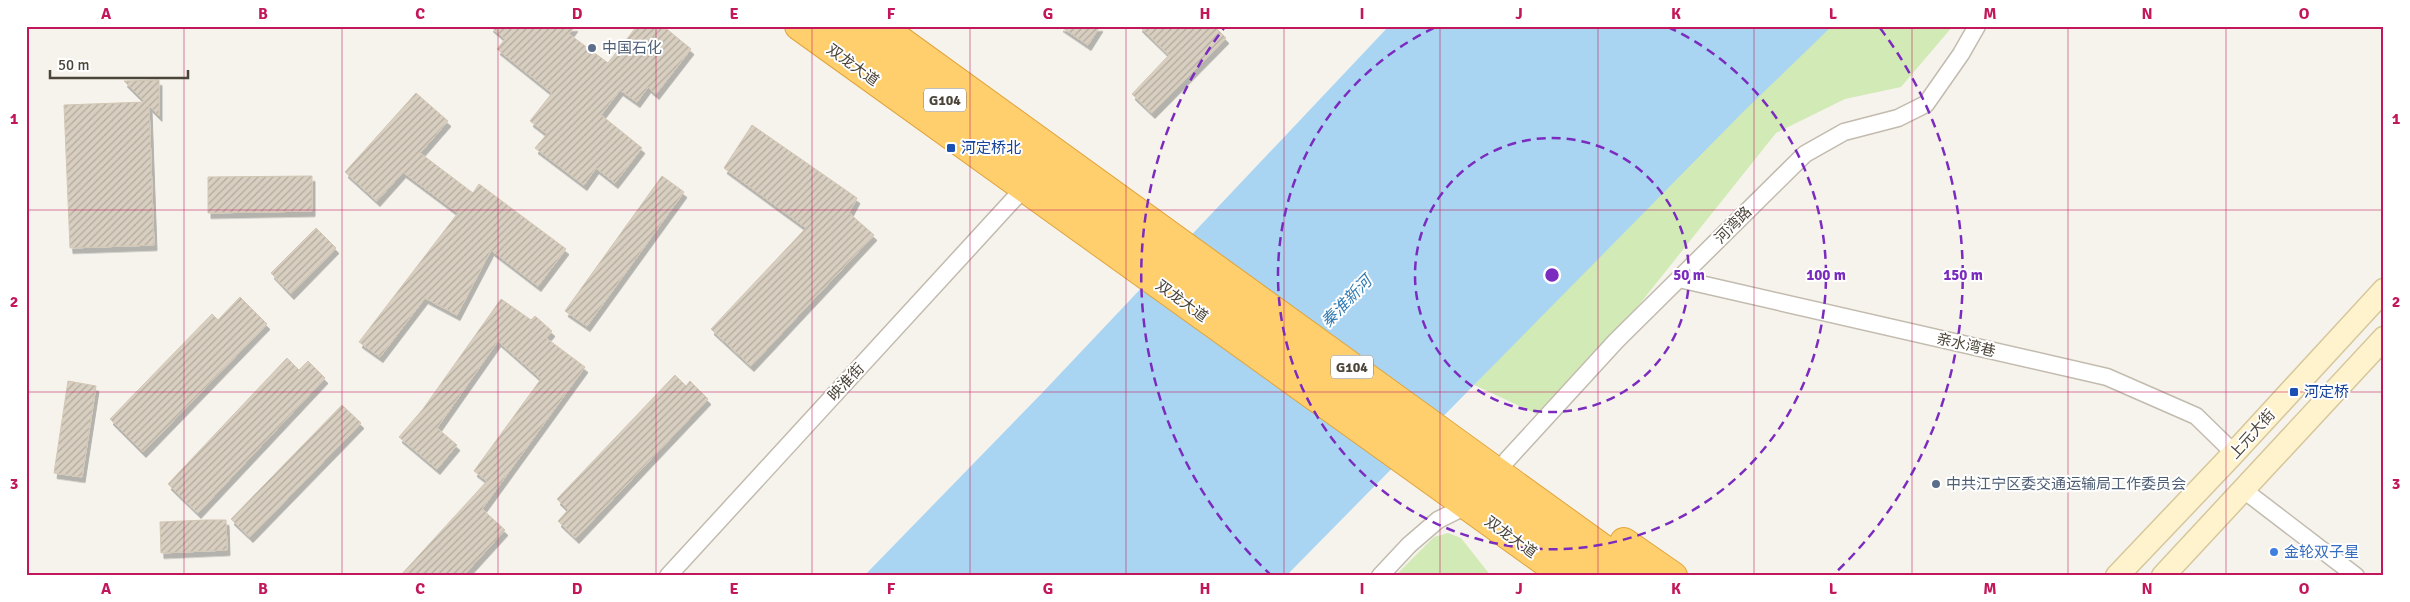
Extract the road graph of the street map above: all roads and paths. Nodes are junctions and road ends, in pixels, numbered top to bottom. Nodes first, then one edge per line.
1 (799, 26) edge
2 (840, 26) edge
3 (880, 26) edge
4 (913, 26) edge
5 (1977, 26) edge
6 (1057, 166) junction
7 (1024, 188) junction
8 (1678, 279) junction
9 (2384, 290) edge
10 (2384, 338) edge
11 (2234, 453) junction
12 (1499, 455) junction
13 (2244, 491) junction
14 (1460, 499) junction
15 (668, 576) edge
16 (1380, 576) edge
17 (1565, 576) edge
18 (1599, 576) edge
19 (1641, 576) edge
20 (1673, 576) edge
21 (2117, 576) edge
22 (2163, 576) edge
23 (2356, 576) edge

1 - 7 highway, 双龙大道 / G104
2 - 6 highway, G104
3 - 6 highway, G104
4 - 12 highway, G104
5 - 8 street, 河湾路
6 - 18 highway, G104
6 - 19 highway, G104
7 - 14 highway, 双龙大道 / G104
7 - 15 street, 映淮街
8 - 11 street, 亲水湾巷
8 - 12 street, 河湾路
9 - 11 main road, 上元大街
10 - 13 main road
11 - 21 main road, 上元大街
12 - 20 highway, G104
13 - 22 main road
13 - 23 street
14 - 16 street
14 - 17 highway, 双龙大道 / G104

